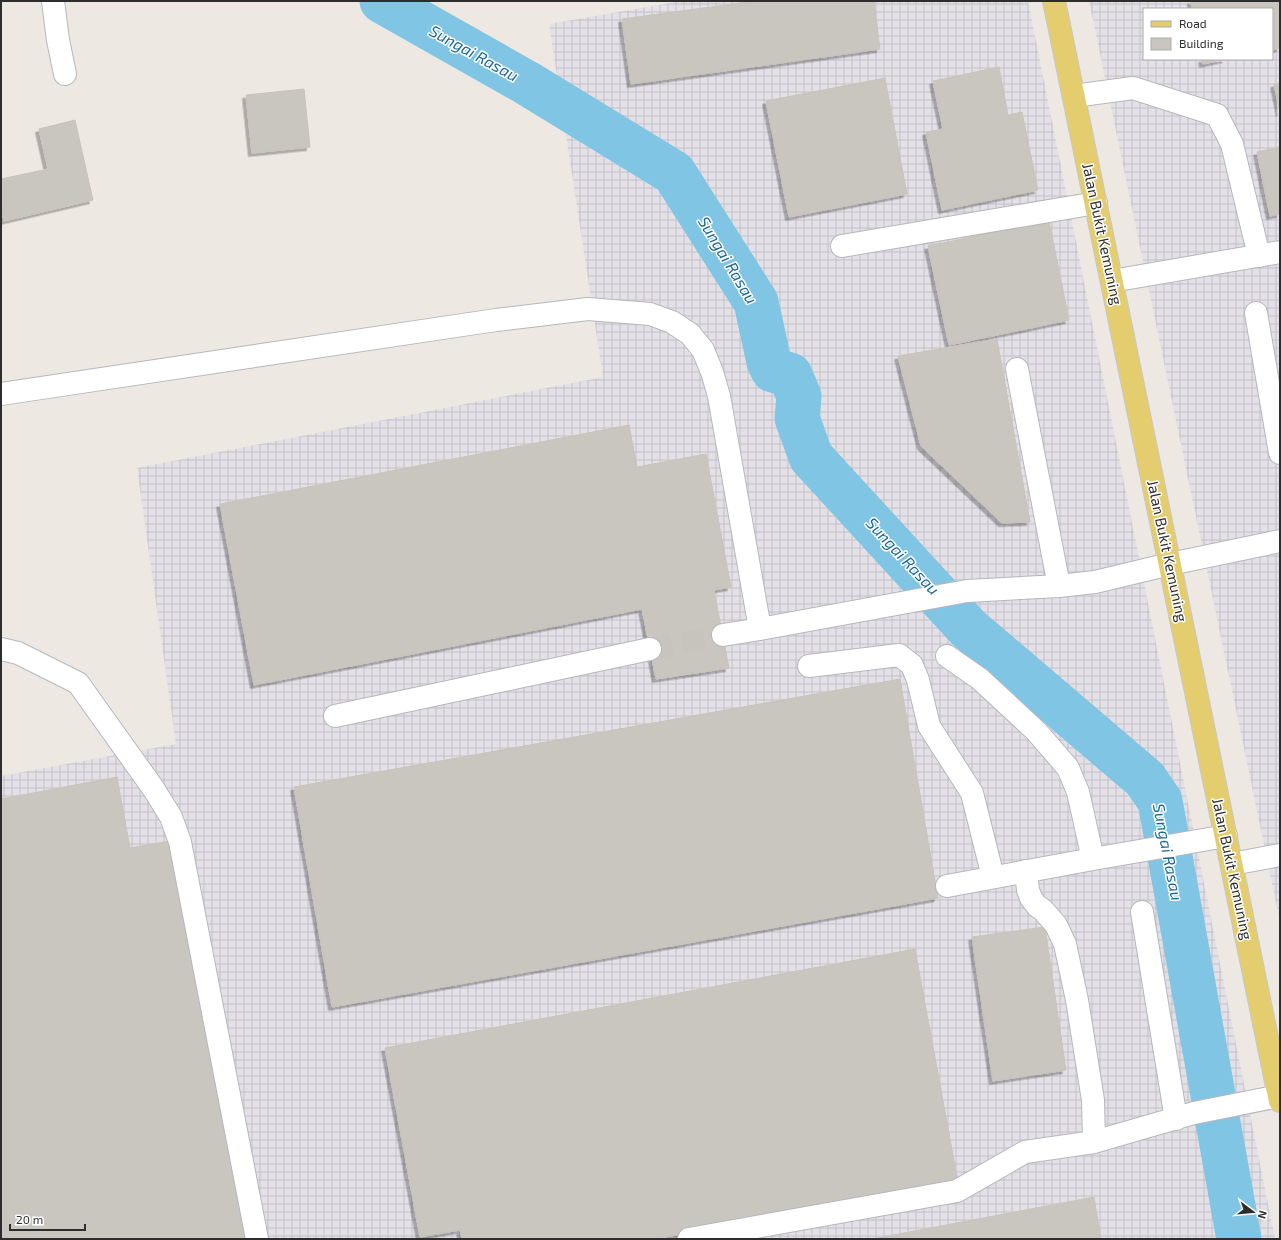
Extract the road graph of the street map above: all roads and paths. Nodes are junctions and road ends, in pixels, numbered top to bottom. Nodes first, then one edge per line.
1 (53, 1) edge
2 (1054, 1) edge
3 (65, 74) dead end
4 (1074, 96) junction
5 (1096, 203) junction
6 (842, 246) dead end
7 (1280, 252) edge
8 (1259, 256) junction
9 (1112, 281) junction
10 (1256, 313) dead end
11 (1017, 369) dead end
12 (1, 394) edge
13 (1280, 453) edge
14 (1280, 541) edge
15 (1170, 564) junction
16 (1059, 586) junction
17 (760, 629) junction
18 (723, 635) tunnel mouth
19 (1, 649) edge
20 (650, 649) tunnel mouth
21 (948, 656) dead end
22 (809, 666) dead end
23 (335, 716) dead end
24 (1226, 836) junction
25 (1280, 854) edge
26 (1092, 859) junction
27 (1232, 864) junction
28 (1026, 871) junction
29 (993, 877) junction
30 (947, 886) dead end
31 (1142, 912) dead end
32 (1279, 1099) edge
33 (1185, 1116) junction
34 (1094, 1142) junction
35 (257, 1239) edge
36 (688, 1239) edge

1 - 3 lane
2 - 4 main road, Jalan Bukit Kemuning
4 - 5 main road, Jalan Bukit Kemuning
4 - 8 lane
5 - 6 lane
5 - 9 main road, Jalan Bukit Kemuning
7 - 8 lane
8 - 9 lane
9 - 15 main road, Jalan Bukit Kemuning
10 - 13 lane
11 - 16 lane
12 - 17 lane
14 - 15 lane
15 - 16 lane
15 - 24 main road, Jalan Bukit Kemuning
16 - 17 lane
17 - 18 lane
19 - 35 lane
20 - 23 lane
21 - 26 lane
22 - 29 lane
24 - 26 lane
24 - 27 main road, Jalan Bukit Kemuning
25 - 27 lane
26 - 28 lane
27 - 32 main road, Jalan Bukit Kemuning
28 - 29 lane
28 - 34 lane
29 - 30 lane
31 - 33 lane
32 - 33 lane
33 - 34 lane
34 - 36 lane

